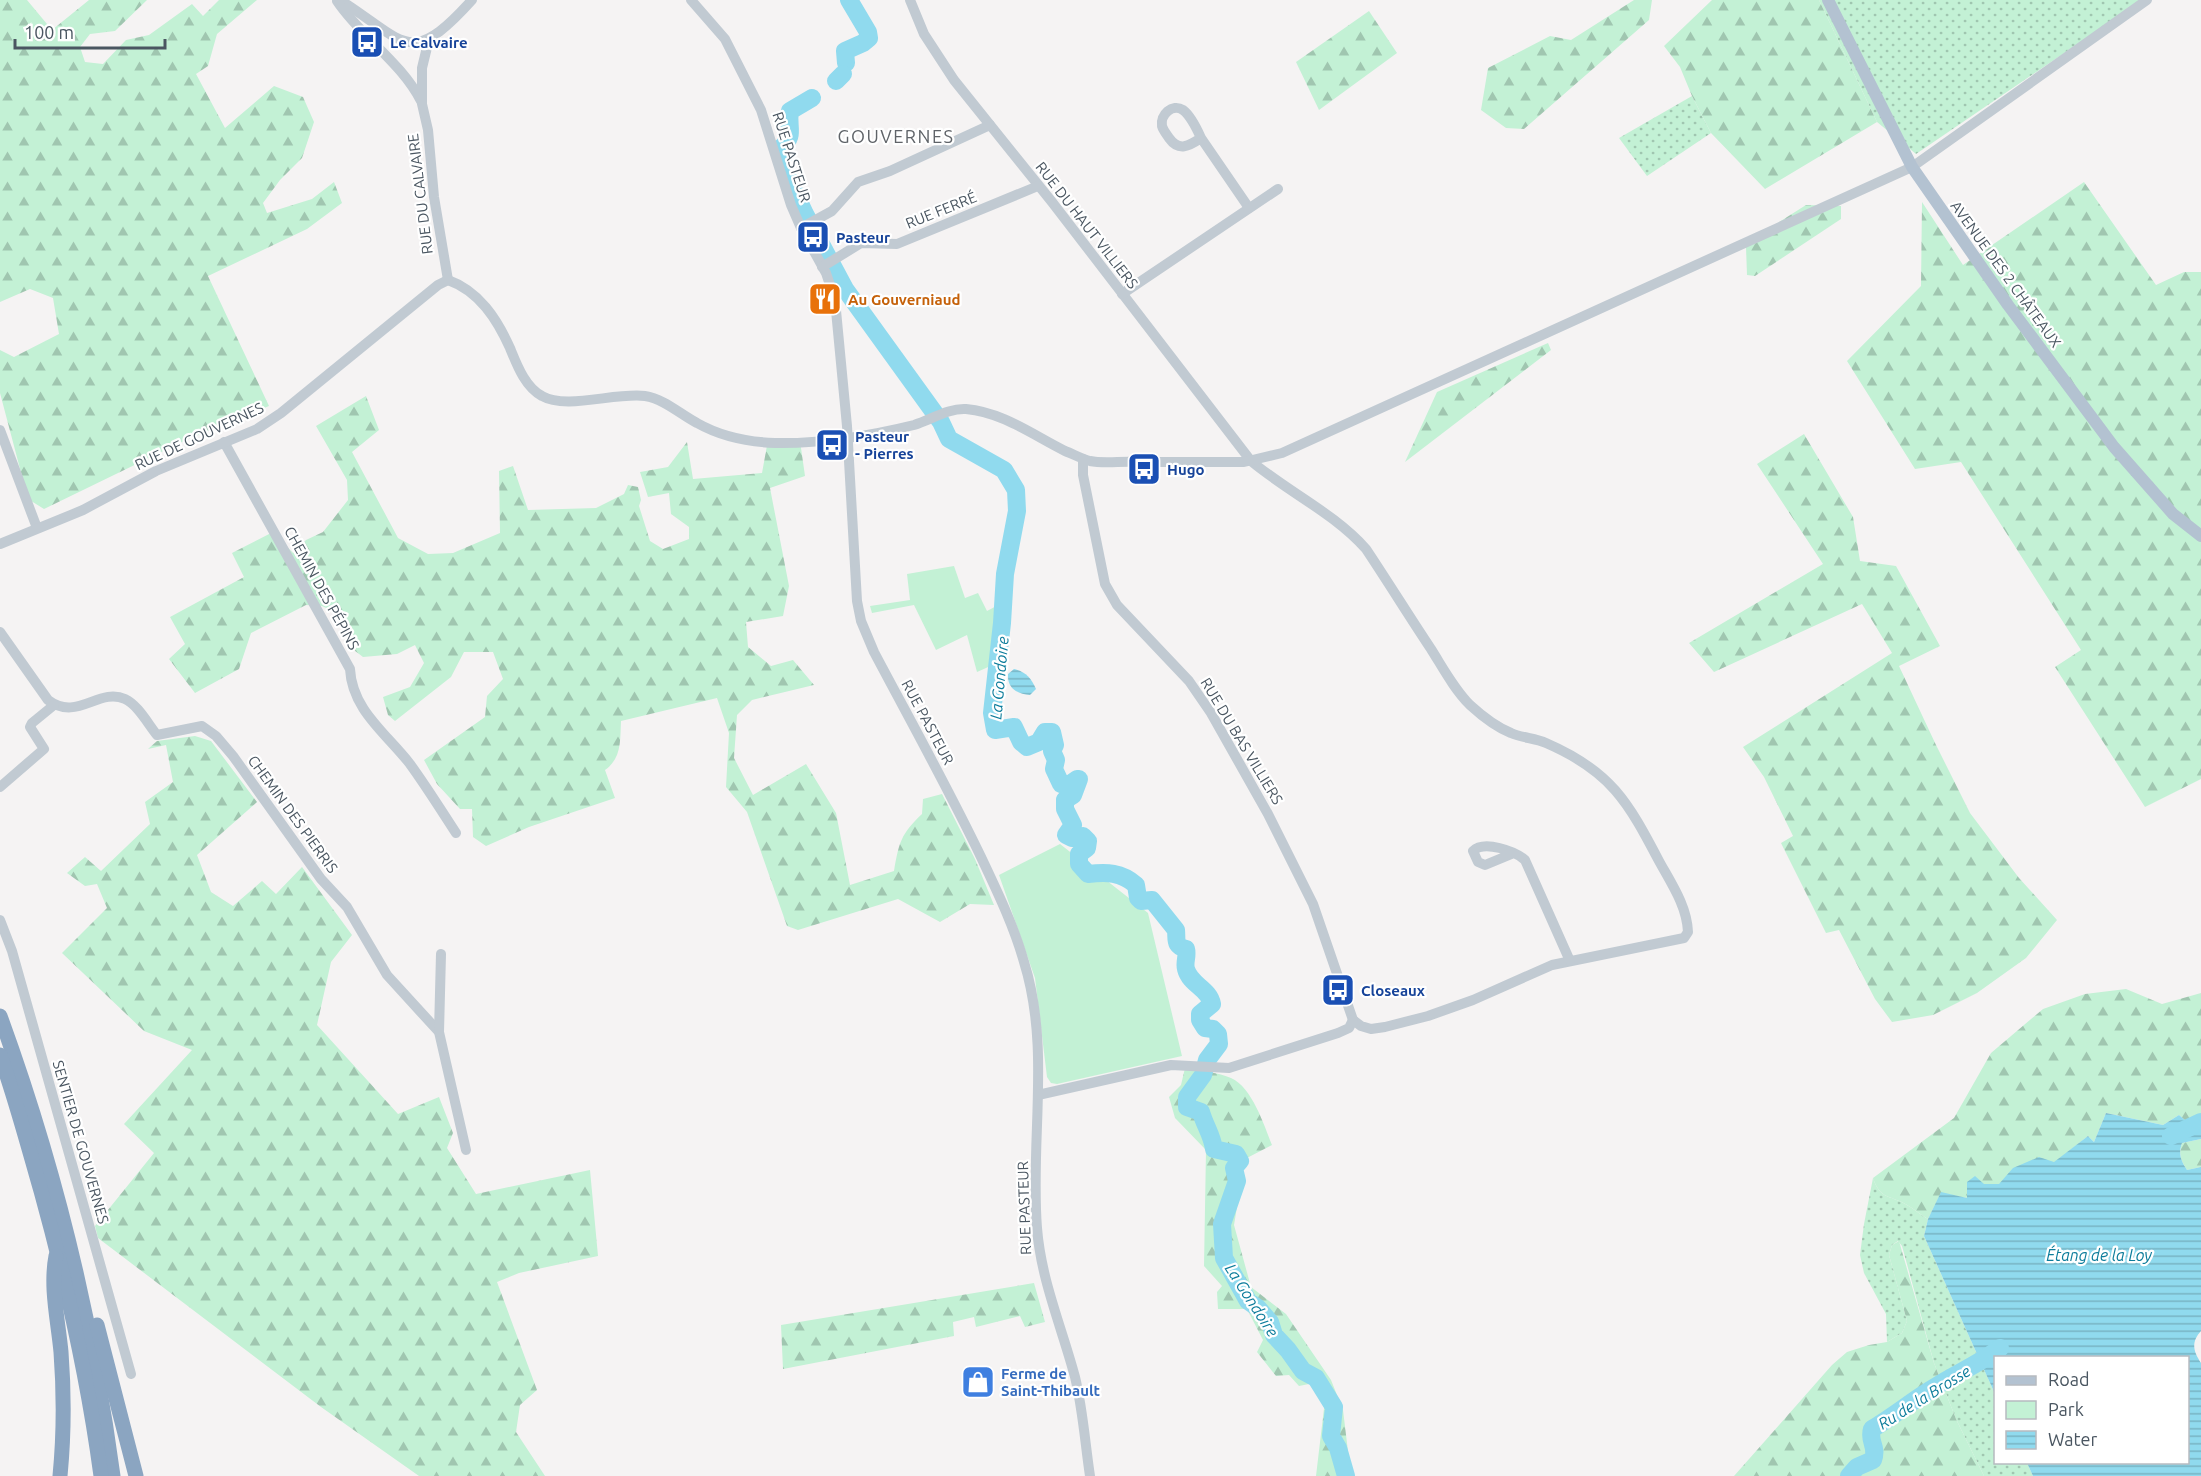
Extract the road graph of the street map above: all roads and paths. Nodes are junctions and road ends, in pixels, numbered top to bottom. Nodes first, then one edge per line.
1 (338, 0) edge
2 (472, 0) edge
3 (691, 0) edge
4 (910, 0) edge
5 (1828, 0) edge
6 (2147, 0) edge
7 (429, 39) junction
8 (422, 104) junction
9 (990, 124) junction
10 (1201, 138) dead end
11 (1912, 167) junction
12 (1038, 186) junction
13 (1278, 189) dead end
14 (1250, 208) junction
15 (807, 224) junction
16 (828, 263) junction
17 (448, 280) junction
18 (1122, 294) junction
19 (0, 430) edge
20 (848, 438) junction
21 (224, 442) junction
22 (1083, 459) junction
23 (1251, 461) junction
24 (37, 528) junction
25 (2201, 537) edge
26 (0, 544) edge
27 (0, 632) edge
28 (54, 705) junction
29 (0, 787) edge
30 (456, 832) dead end
31 (1514, 853) dead end
32 (0, 920) edge
33 (441, 954) dead end
34 (1570, 961) junction
35 (0, 1016) edge
36 (1353, 1020) junction
37 (439, 1032) junction
38 (0, 1055) edge
39 (1038, 1095) junction
40 (466, 1150) dead end
41 (57, 1250) junction
42 (73, 1259) junction
43 (131, 1374) dead end
44 (60, 1476) edge
45 (101, 1476) edge
46 (113, 1476) edge
47 (136, 1476) edge
48 (1090, 1476) edge

1 - 7 street
1 - 8 street, RUE DU CALVAIRE
2 - 7 street
3 - 15 street, RUE PASTEUR
4 - 9 street, RUE DU HAUT VILLIERS
5 - 11 main road, AVENUE DES 2 CHÂTEAUX
6 - 11 street
7 - 8 street, RUE DU CALVAIRE
8 - 17 street, RUE DU CALVAIRE
9 - 12 street, RUE DU HAUT VILLIERS
9 - 15 street
10 - 14 street
11 - 23 street
11 - 25 main road, AVENUE DES 2 CHÂTEAUX
12 - 16 street, RUE FERRÉ
12 - 18 street, RUE DU HAUT VILLIERS
13 - 14 street
14 - 18 street
15 - 16 street, RUE PASTEUR
16 - 20 street, RUE PASTEUR
17 - 20 street
17 - 21 street, RUE DE GOUVERNES
18 - 23 street, RUE DU HAUT VILLIERS
19 - 24 street
20 - 22 street
20 - 39 street, RUE PASTEUR
21 - 24 street, RUE DE GOUVERNES
21 - 30 street, CHEMIN DES PÉPINS
22 - 23 street
22 - 36 street, RUE DU BAS VILLIERS
23 - 34 street, RUE DU HAUT VILLIERS
24 - 26 street, RUE DE GOUVERNES
27 - 28 street
28 - 29 street
28 - 37 street, CHEMIN DES PIERRIS
31 - 34 street
32 - 43 street, SENTIER DE GOUVERNES
33 - 37 street
34 - 36 street
35 - 42 highway
36 - 39 street
37 - 40 street, CHEMIN DES PIERRIS
38 - 41 highway
39 - 48 street, RUE PASTEUR
41 - 44 highway
41 - 45 highway
42 - 46 highway
42 - 47 highway

